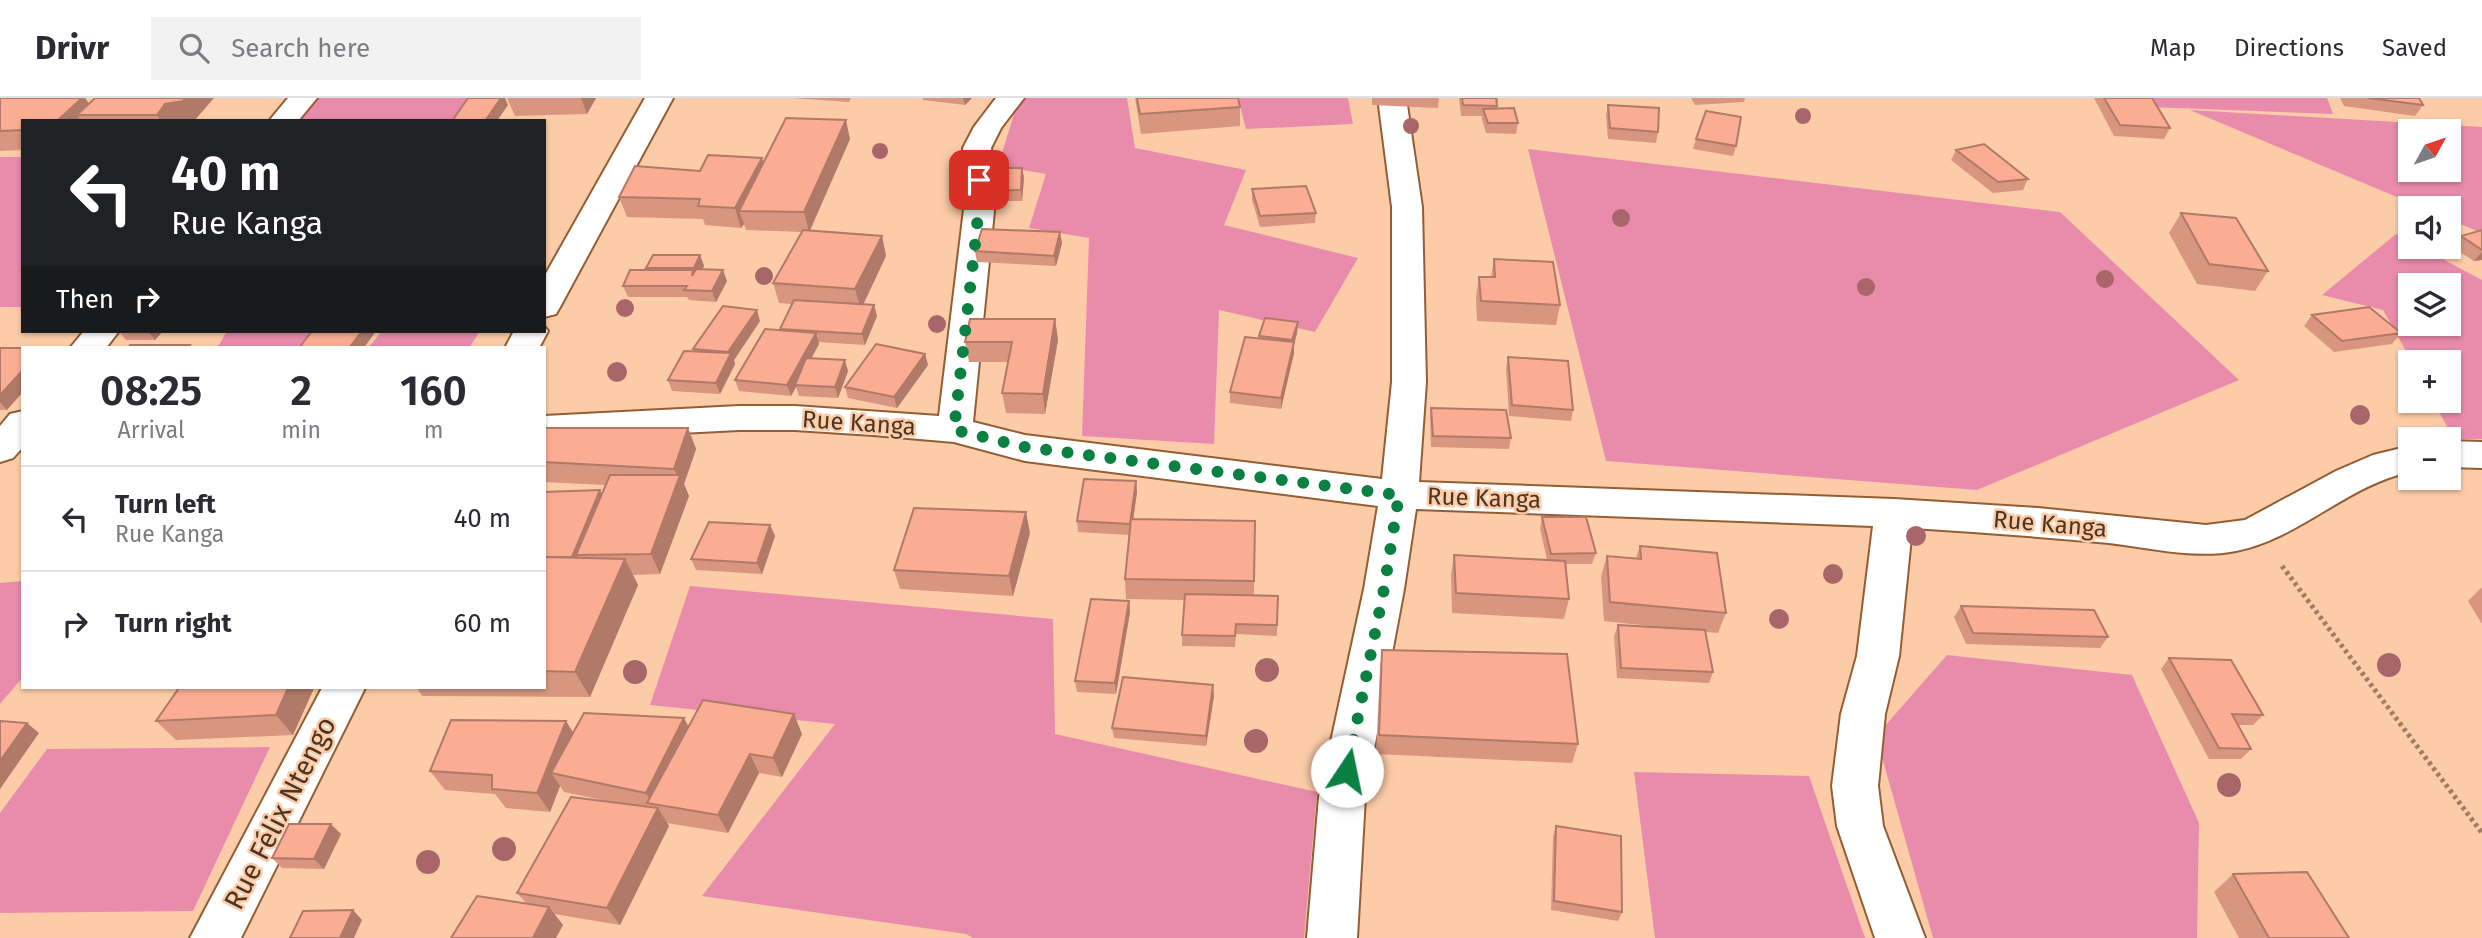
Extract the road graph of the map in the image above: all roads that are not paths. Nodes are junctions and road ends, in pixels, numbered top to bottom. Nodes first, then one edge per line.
1 (303, 98) edge
2 (659, 98) edge
3 (1010, 98) edge
4 (1392, 98) edge
5 (285, 119) edge
6 (546, 303) edge
7 (546, 428) edge
8 (954, 430) junction
9 (2461, 454) edge
10 (2482, 454) edge
11 (2398, 462) edge
12 (1399, 495) junction
13 (1894, 513) junction
14 (343, 689) edge
15 (215, 938) edge
16 (1332, 938) edge
17 (1900, 938) edge

1 - 5 street
2 - 6 street
3 - 8 street
4 - 12 street
7 - 8 street, Rue Kanga
8 - 12 street, Rue Kanga
9 - 10 street
11 - 13 street, Rue Kanga
12 - 13 street, Rue Kanga
12 - 16 street
13 - 17 street
14 - 15 street, Rue Félix Ntengo

